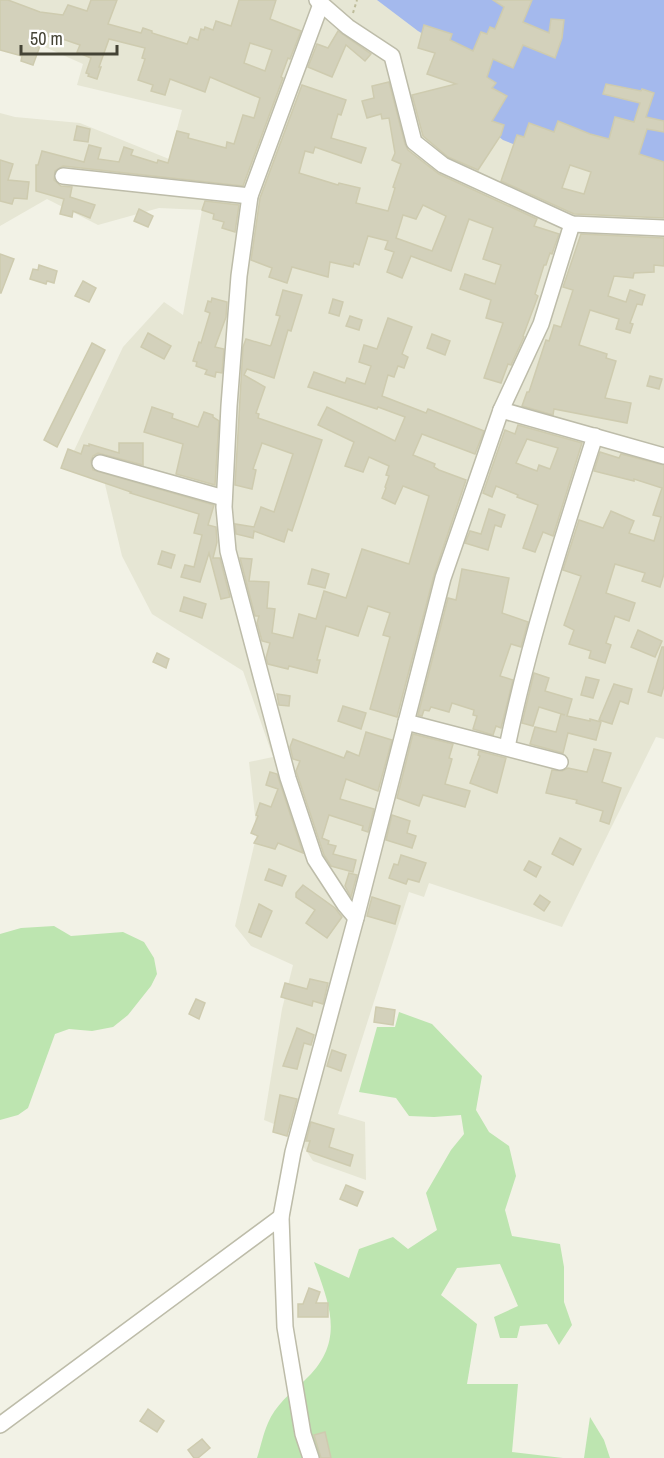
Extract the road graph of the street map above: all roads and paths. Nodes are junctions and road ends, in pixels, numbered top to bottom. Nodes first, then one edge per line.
1 (319, 2) edge
2 (352, 13) edge
3 (63, 176) dead end
4 (250, 196) junction
5 (572, 224) junction
6 (664, 228) edge
7 (501, 410) junction
8 (595, 436) junction
9 (664, 456) edge
10 (100, 463) dead end
11 (224, 498) junction
12 (406, 722) junction
13 (507, 747) junction
14 (560, 762) dead end
15 (356, 918) junction
16 (281, 1217) junction
17 (0, 1425) edge
18 (311, 1458) edge

1 - 2 street
1 - 4 street
2 - 5 street
3 - 4 street
4 - 11 street
5 - 6 street
5 - 7 street
7 - 8 street
7 - 12 street
8 - 9 street
8 - 13 street
10 - 11 street
11 - 15 street
12 - 13 street
12 - 15 street
13 - 14 street
15 - 16 street
16 - 17 street
16 - 18 street

